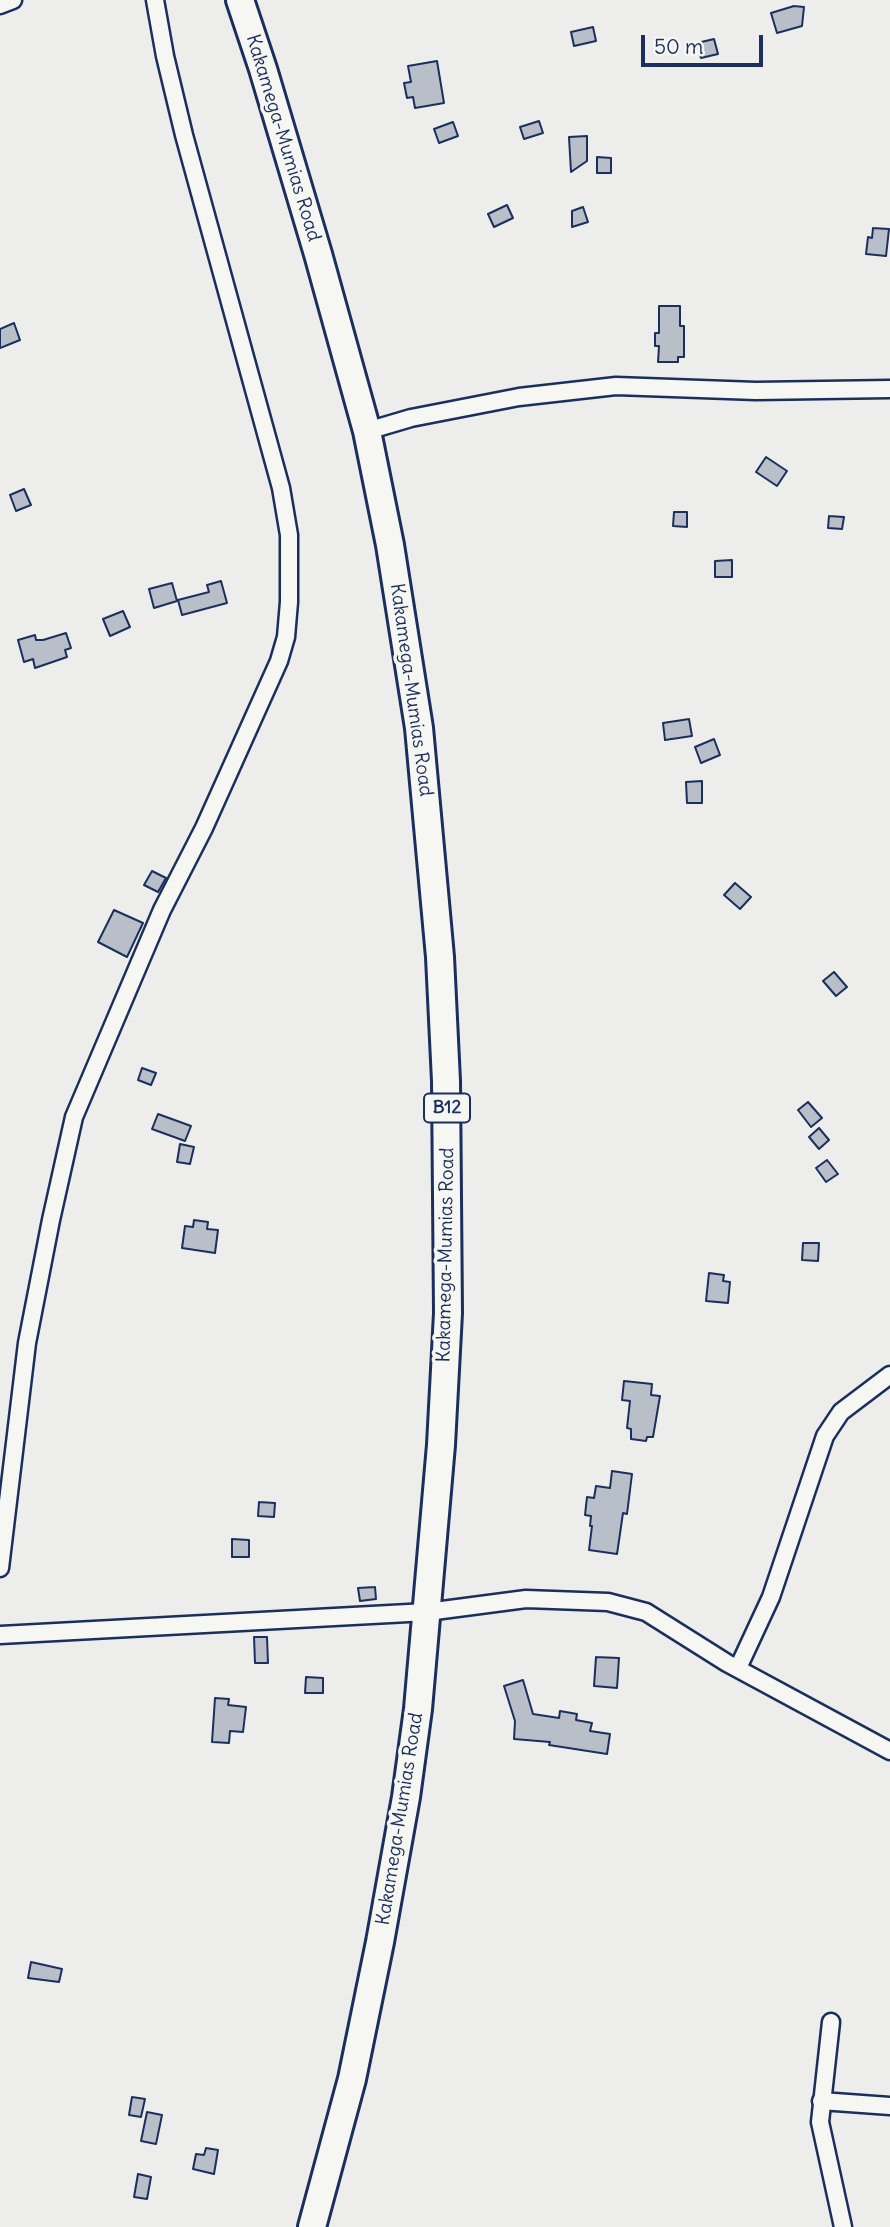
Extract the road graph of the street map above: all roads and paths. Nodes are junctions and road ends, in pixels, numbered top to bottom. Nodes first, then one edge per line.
1 (13, 0) edge
2 (155, 0) edge
3 (240, 0) edge
4 (0, 5) edge
5 (890, 389) edge
6 (367, 431) junction
7 (890, 1375) edge
8 (0, 1568) edge
9 (427, 1612) junction
10 (0, 1635) edge
11 (738, 1668) junction
12 (890, 1751) edge
13 (831, 2022) dead end
14 (821, 2101) junction
15 (890, 2106) edge
16 (312, 2227) edge
17 (843, 2227) edge

1 - 4 street
2 - 8 street
3 - 6 highway, Kakamega-Mumias Road / B12
5 - 6 street
6 - 9 highway, Kakamega-Mumias Road / B12
7 - 11 street
9 - 10 street
9 - 11 street
9 - 16 highway, Kakamega-Mumias Road / B12
11 - 12 street
13 - 14 street
14 - 15 street
14 - 17 street

